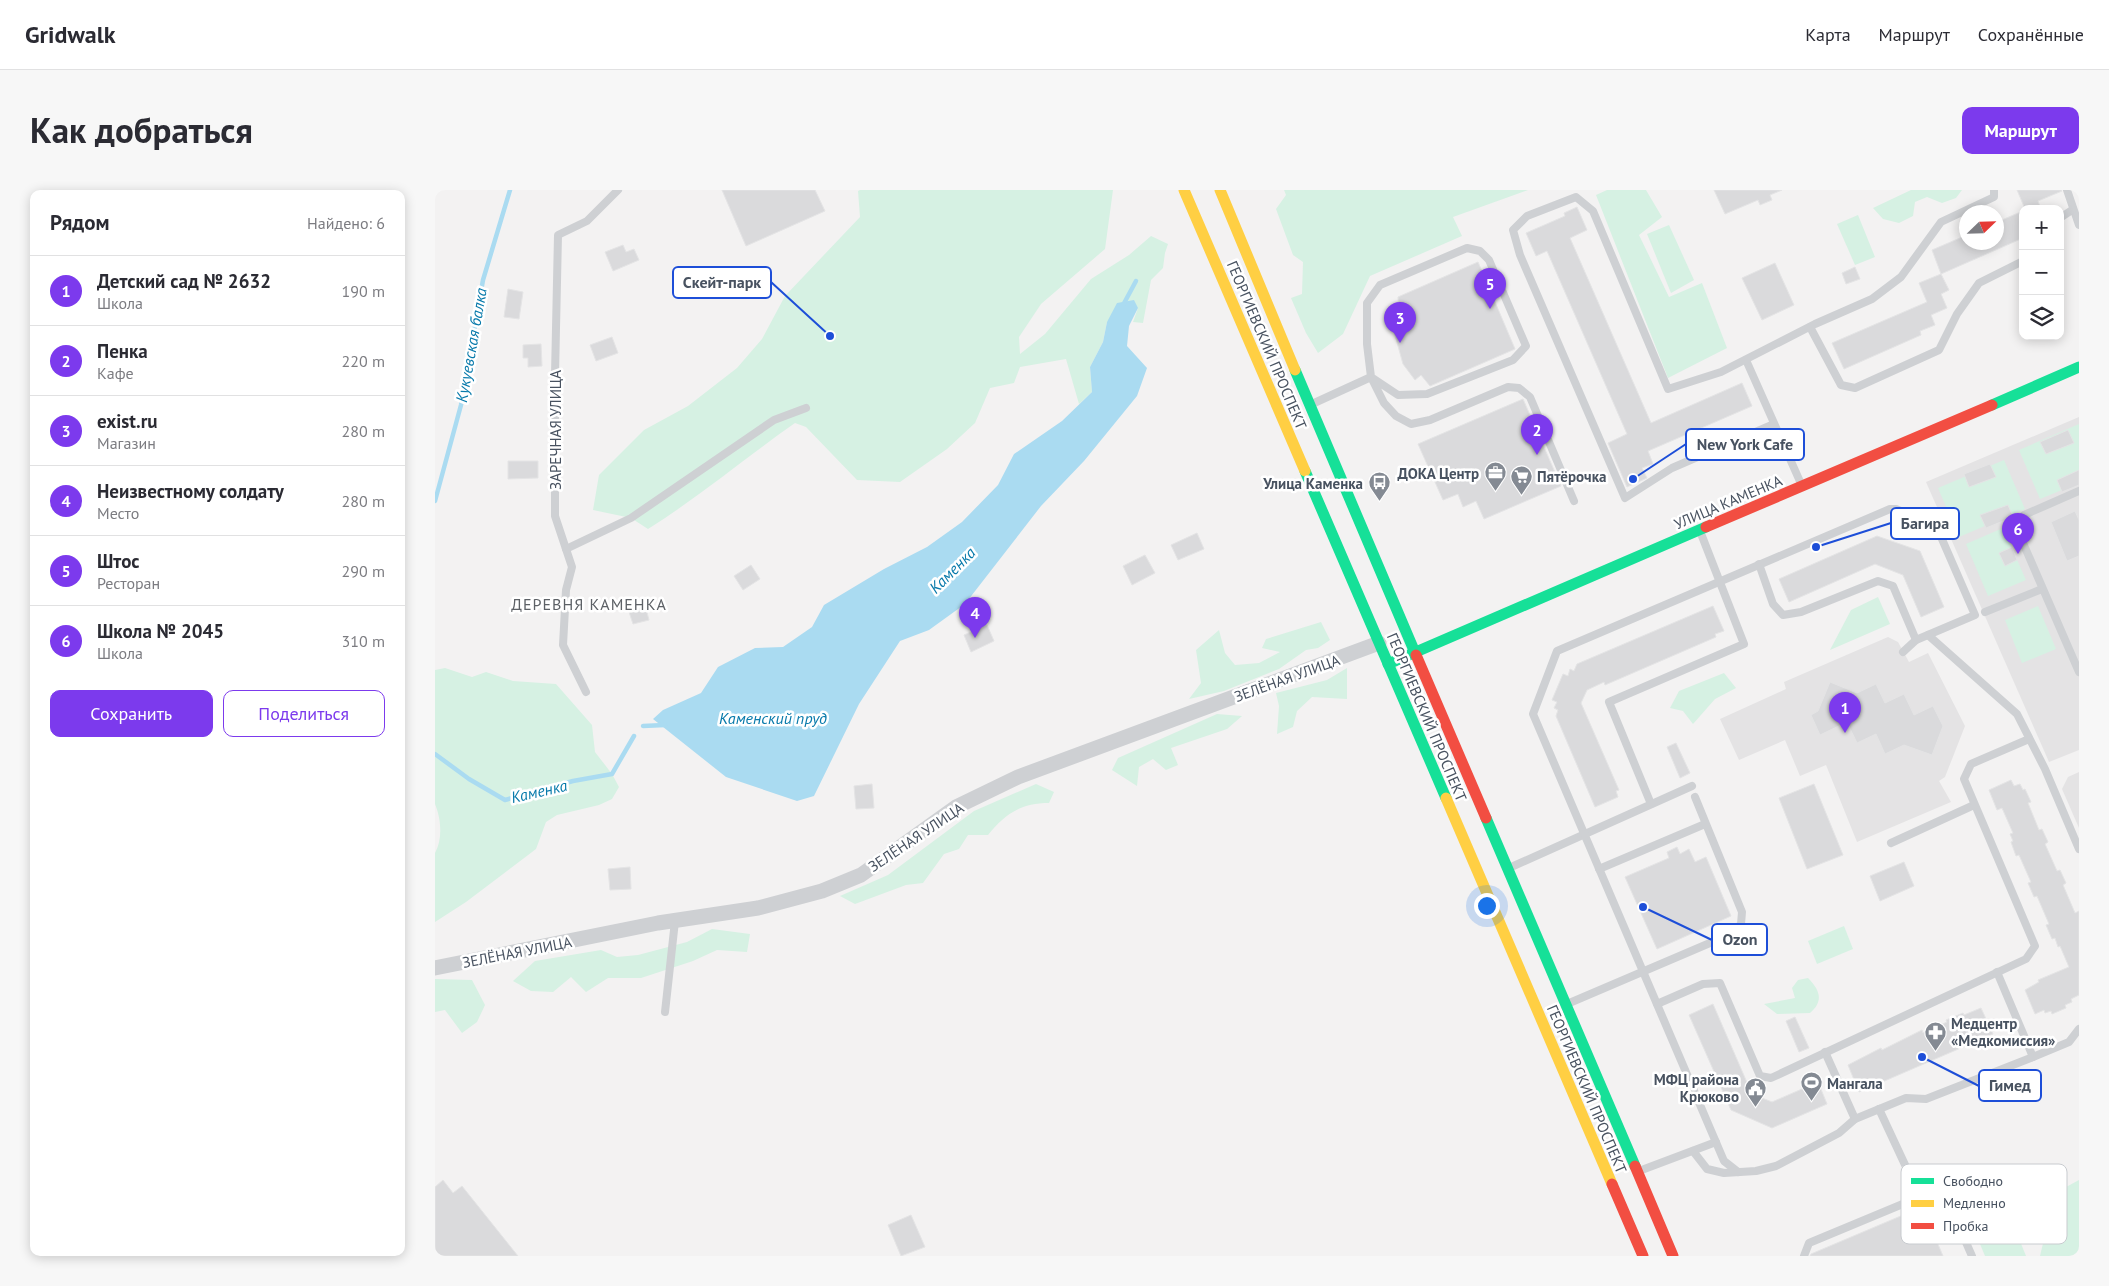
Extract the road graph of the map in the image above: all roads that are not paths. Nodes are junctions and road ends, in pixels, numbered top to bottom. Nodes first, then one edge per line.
1 (618, 190) edge
2 (1184, 190) edge
3 (1220, 190) edge
4 (1994, 190) edge
5 (2067, 190) edge
6 (2072, 210) junction
7 (2064, 215) edge
8 (2079, 225) edge
9 (2019, 263) edge
10 (1810, 327) junction
11 (1746, 360) junction
12 (2079, 367) edge
13 (1371, 377) junction
14 (1311, 405) junction
15 (806, 408) dead end
16 (1774, 424) junction
17 (1331, 456) junction
18 (1303, 466) junction
19 (1802, 486) junction
20 (2079, 491) edge
21 (1575, 502) dead end
22 (1700, 530) junction
23 (566, 550) junction
24 (1759, 564) junction
25 (1721, 581) junction
26 (2043, 589) junction
27 (1985, 612) dead end
28 (1928, 635) junction
29 (1916, 640) junction
30 (1379, 644) junction
31 (1903, 652) dead end
32 (1415, 653) junction
33 (1388, 664) junction
34 (2079, 672) edge
35 (586, 692) dead end
36 (2029, 739) junction
37 (1692, 786) dead end
38 (1695, 797) dead end
39 (1651, 804) junction
40 (1974, 805) junction
41 (1705, 824) junction
42 (1585, 834) junction
43 (1891, 843) dead end
44 (2079, 849) edge
45 (1507, 869) junction
46 (1599, 869) junction
47 (1481, 881) junction
48 (675, 921) junction
49 (435, 968) edge
50 (1643, 971) junction
51 (1997, 972) junction
52 (1657, 1004) junction
53 (1565, 1005) junction
54 (665, 1012) dead end
55 (2079, 1029) edge
56 (1825, 1052) junction
57 (2033, 1057) junction
58 (1879, 1109) junction
59 (1855, 1119) junction
60 (1716, 1142) junction
61 (1693, 1151) junction
62 (1905, 1164) edge
63 (1637, 1172) junction
64 (1738, 1172) junction
65 (1611, 1181) junction
66 (1901, 1205) edge
67 (1967, 1244) edge
68 (1643, 1256) edge
69 (1673, 1256) edge
70 (1804, 1256) edge
71 (1972, 1256) edge

1 - 23 lane, ЗАРЕЧНАЯ УЛИЦА
2 - 18 main road, ГЕОРГИЕВСКИЙ ПРОСПЕКТ
3 - 14 main road, ГЕОРГИЕВСКИЙ ПРОСПЕКТ
4 - 10 lane
5 - 6 lane
6 - 7 lane
6 - 8 lane
9 - 10 lane
10 - 11 lane
11 - 16 lane
11 - 16 lane
12 - 19 main road, УЛИЦА КАМЕНКА
13 - 13 lane
13 - 14 lane
13 - 21 lane
14 - 17 main road, ГЕОРГИЕВСКИЙ ПРОСПЕКТ
15 - 23 lane
16 - 19 lane
17 - 18 street
17 - 32 main road, ГЕОРГИЕВСКИЙ ПРОСПЕКТ
18 - 30 main road, ГЕОРГИЕВСКИЙ ПРОСПЕКТ
19 - 22 main road, УЛИЦА КАМЕНКА
20 - 26 lane
22 - 25 lane
22 - 32 main road, УЛИЦА КАМЕНКА
23 - 35 lane, ЗАРЕЧНАЯ УЛИЦА
24 - 25 lane
24 - 28 lane
24 - 29 lane
25 - 39 lane
25 - 42 lane
26 - 27 lane
26 - 34 lane
28 - 29 lane
28 - 36 lane
29 - 31 lane
30 - 33 main road, ГЕОРГИЕВСКИЙ ПРОСПЕКТ
30 - 48 street, ЗЕЛЁНАЯ УЛИЦА
32 - 33 main road, УЛИЦА КАМЕНКА
32 - 45 main road, ГЕОРГИЕВСКИЙ ПРОСПЕКТ
33 - 47 main road, ГЕОРГИЕВСКИЙ ПРОСПЕКТ
36 - 40 lane
36 - 44 lane
37 - 39 lane
38 - 41 lane
39 - 42 lane
40 - 43 lane
40 - 51 lane
41 - 46 lane
41 - 50 lane
42 - 45 lane
42 - 46 lane
45 - 47 street
45 - 53 main road, ГЕОРГИЕВСКИЙ ПРОСПЕКТ
46 - 50 lane
47 - 65 main road, ГЕОРГИЕВСКИЙ ПРОСПЕКТ
48 - 49 street, ЗЕЛЁНАЯ УЛИЦА
48 - 54 lane
50 - 52 lane
50 - 53 lane
51 - 56 lane
51 - 57 lane
52 - 56 lane
52 - 60 lane
53 - 63 main road, ГЕОРГИЕВСКИЙ ПРОСПЕКТ
55 - 57 lane
56 - 59 lane
57 - 58 lane
58 - 59 lane
58 - 62 lane
59 - 64 lane
60 - 61 lane
60 - 64 lane
61 - 63 lane
61 - 64 lane
63 - 65 street
63 - 69 main road, ГЕОРГИЕВСКИЙ ПРОСПЕКТ
65 - 68 main road, ГЕОРГИЕВСКИЙ ПРОСПЕКТ
66 - 70 lane
67 - 71 lane

